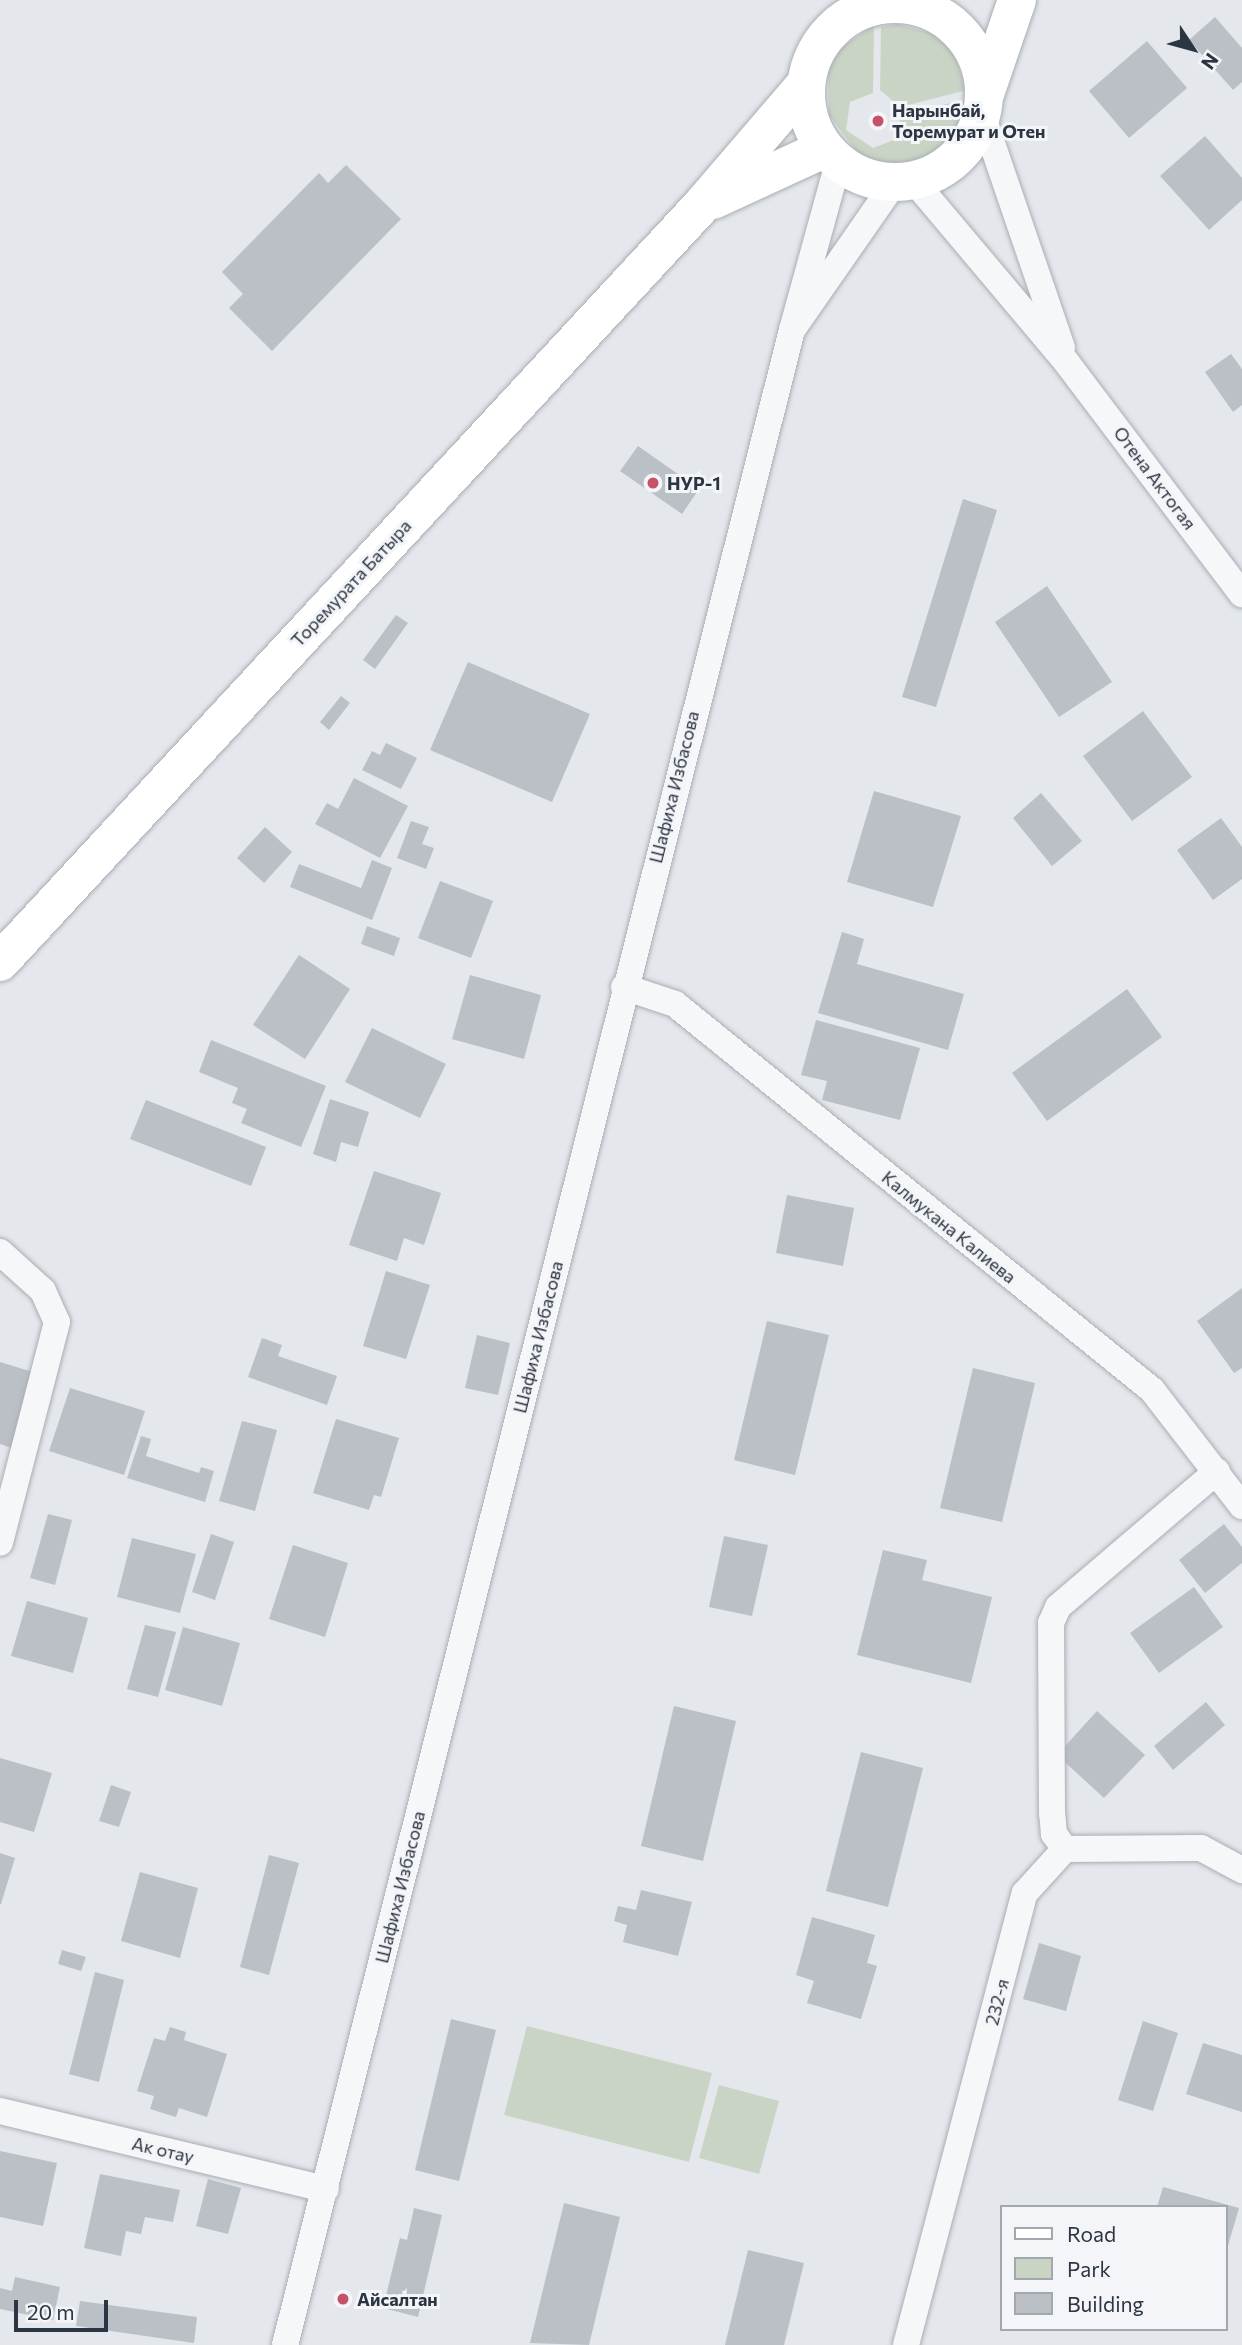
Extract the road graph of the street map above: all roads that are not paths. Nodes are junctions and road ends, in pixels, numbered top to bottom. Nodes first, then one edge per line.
1 (1017, 0) edge
2 (879, 3) edge
3 (805, 85) junction
4 (983, 104) junction
5 (831, 156) junction
6 (904, 182) junction
7 (702, 205) junction
8 (792, 330) junction
9 (1067, 363) junction
10 (1240, 588) edge
11 (0, 962) edge
12 (624, 987) junction
13 (0, 1252) edge
14 (1217, 1471) junction
15 (1242, 1506) edge
16 (0, 1544) edge
17 (1065, 1849) junction
18 (1242, 1870) edge
19 (0, 2111) edge
20 (326, 2189) junction
21 (285, 2345) edge
22 (906, 2345) edge

1 - 4 street
2 - 3 street
2 - 4 street
3 - 5 street
3 - 7 street, Торемурата Батыра
4 - 6 street
4 - 9 street, Отена Актогая
5 - 6 street
5 - 7 street
5 - 8 street, Шафиха Избасова
6 - 8 street
6 - 9 street, Отена Актогая
7 - 11 street, Торемурата Батыра
8 - 12 street, Шафиха Избасова
9 - 10 street, Отена Актогая
12 - 14 street, Калмукана Калиева
12 - 20 street, Шафиха Избасова
13 - 16 street
14 - 15 street, Калмукана Калиева
14 - 17 street
17 - 18 street
17 - 22 street, 232-я
19 - 20 street, Ак отау
20 - 21 street, Шафиха Избасова

